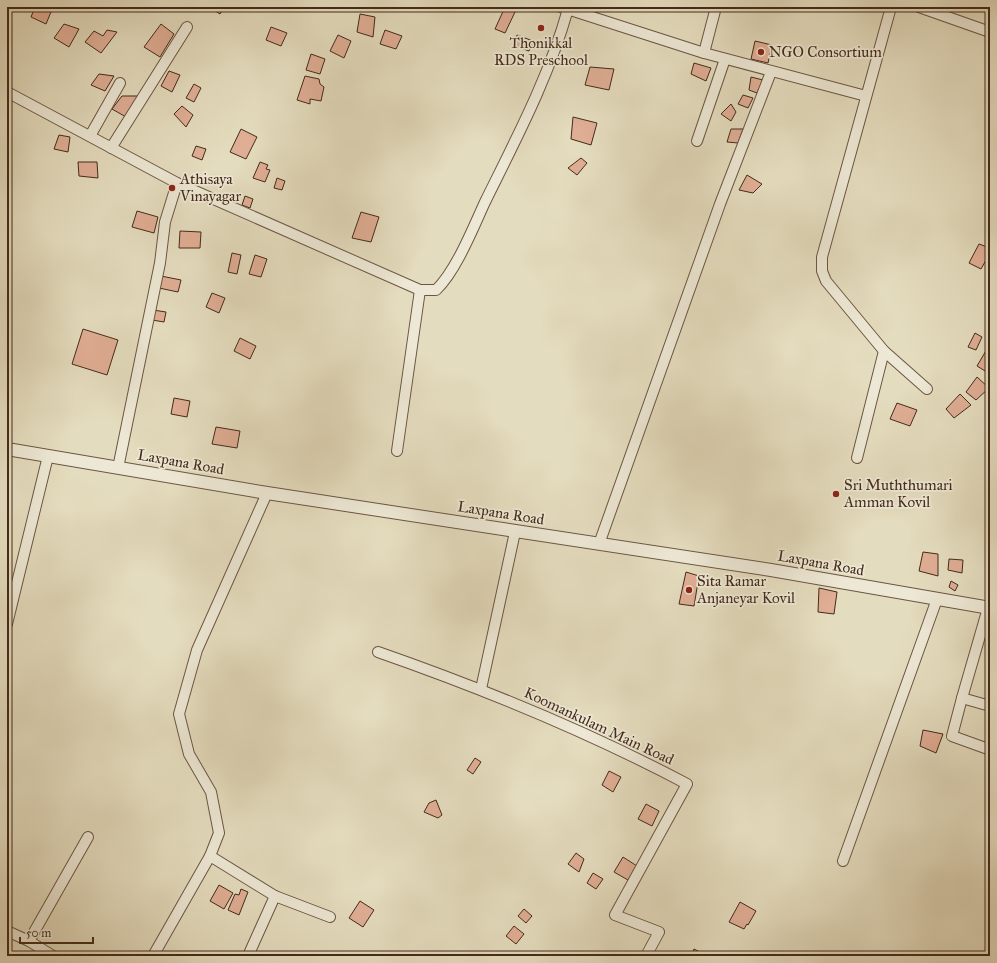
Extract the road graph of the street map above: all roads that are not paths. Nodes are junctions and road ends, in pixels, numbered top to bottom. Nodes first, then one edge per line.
1 (716, 7) edge
2 (891, 7) edge
3 (919, 7) edge
4 (564, 8) edge
5 (187, 27) dead end
6 (990, 32) edge
7 (704, 53) junction
8 (725, 59) junction
9 (771, 72) junction
10 (120, 83) dead end
11 (7, 92) edge
12 (866, 96) junction
13 (90, 136) junction
14 (697, 141) dead end
15 (111, 148) junction
16 (177, 183) junction
17 (420, 290) junction
18 (884, 351) junction
19 (927, 389) dead end
20 (7, 449) edge
21 (397, 451) dead end
22 (48, 456) junction
23 (857, 458) dead end
24 (118, 468) junction
25 (267, 493) junction
26 (515, 532) junction
27 (599, 544) junction
28 (937, 599) junction
29 (989, 608) edge
30 (7, 624) edge
31 (378, 652) dead end
32 (481, 689) junction
33 (962, 698) junction
34 (990, 706) edge
35 (988, 749) dead end
36 (88, 837) dead end
37 (210, 856) junction
38 (843, 860) dead end
39 (275, 896) junction
40 (330, 917) dead end
41 (7, 931) edge
42 (29, 941) junction
43 (53, 956) edge
44 (153, 956) edge
45 (248, 956) edge
46 (646, 956) edge

1 - 7 street
2 - 12 street
3 - 6 street
4 - 7 street
4 - 17 street
5 - 15 street
7 - 8 street
8 - 9 street
8 - 14 street
9 - 12 street
9 - 27 street
10 - 13 street
11 - 13 street
12 - 18 street
13 - 15 street
15 - 16 street
16 - 17 street
16 - 24 street
17 - 21 street
18 - 19 street
18 - 23 street
20 - 22 street, Laxpana Road
22 - 24 street, Laxpana Road
22 - 30 street
24 - 25 street, Laxpana Road
25 - 26 street, Laxpana Road
25 - 37 street
26 - 27 street, Laxpana Road
26 - 32 street
27 - 28 street, Laxpana Road
28 - 29 street, Laxpana Road
28 - 38 street
29 - 33 street
31 - 32 street, Koomankulam Main Road
32 - 46 street, Koomankulam Main Road
33 - 34 street
33 - 35 street
36 - 42 street
37 - 39 street
37 - 44 street
39 - 40 street
39 - 45 street
41 - 42 street
42 - 43 street

